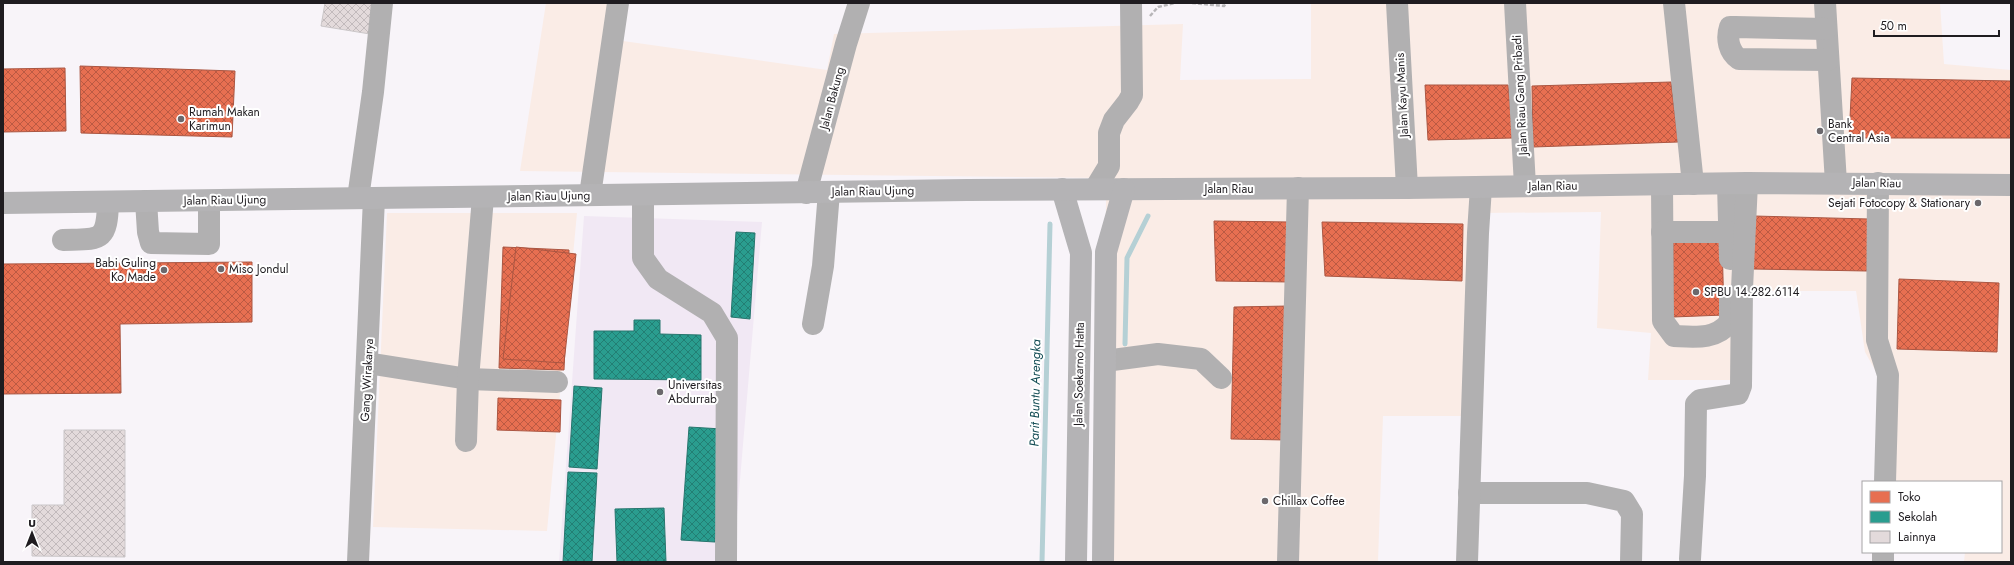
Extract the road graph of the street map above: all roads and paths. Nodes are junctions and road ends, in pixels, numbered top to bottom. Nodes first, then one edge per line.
1 (382, 3) edge
2 (618, 3) edge
3 (859, 3) edge
4 (1175, 3) edge
5 (1192, 3) edge
6 (1226, 3) edge
7 (1397, 3) edge
8 (1515, 3) edge
9 (1674, 3) edge
10 (1825, 3) edge
11 (1131, 12) edge
12 (1826, 29) junction
13 (1828, 60) junction
14 (1738, 183) junction
15 (1836, 183) junction
16 (1878, 183) junction
17 (1693, 184) junction
18 (1662, 185) junction
19 (2011, 185) edge
20 (1525, 186) junction
21 (1481, 187) junction
22 (1298, 188) junction
23 (1408, 188) junction
24 (1062, 190) junction
25 (1094, 190) junction
26 (1124, 190) junction
27 (829, 192) junction
28 (806, 193) junction
29 (590, 195) junction
30 (643, 195) junction
31 (483, 197) junction
32 (366, 198) junction
33 (146, 201) junction
34 (209, 201) junction
35 (108, 202) junction
36 (3, 203) edge
37 (1662, 232) junction
38 (1730, 232) junction
39 (63, 240) dead end
40 (813, 324) dead end
41 (1105, 361) junction
42 (367, 363) junction
43 (1221, 378) dead end
44 (468, 379) junction
45 (557, 382) dead end
46 (466, 441) dead end
47 (1885, 481) edge
48 (1469, 493) junction
49 (1690, 559) dead end
50 (358, 562) edge
51 (726, 562) edge
52 (1076, 562) edge
53 (1103, 562) edge
54 (1288, 562) edge
55 (1467, 562) edge
56 (1631, 562) edge

1 - 32 street, Gang Wirakarya
2 - 29 street
3 - 28 street, Jalan Bakung
4 - 11 path
5 - 6 path
7 - 23 street, Jalan Kayu Manis
8 - 20 street, Jalan Riau Gang Pribadi
9 - 17 street
10 - 12 street
11 - 25 street
12 - 13 street
12 - 13 street
13 - 15 street
14 - 15 main road, Jalan Riau
14 - 17 main road, Jalan Riau
14 - 38 street
14 - 49 street
15 - 16 main road, Jalan Riau
16 - 19 main road, Jalan Riau
16 - 47 street
17 - 18 main road, Jalan Riau
18 - 20 main road, Jalan Riau
18 - 37 street
20 - 21 main road, Jalan Riau
21 - 23 main road, Jalan Riau
21 - 48 street
22 - 23 main road, Jalan Riau
22 - 26 main road, Jalan Riau
22 - 54 street
24 - 25 main road, Jalan Riau Ujung
24 - 27 main road, Jalan Riau Ujung
24 - 52 main road, Jalan Soekarno Hatta
25 - 26 main road, Jalan Riau
26 - 41 main road
27 - 28 main road, Jalan Riau Ujung
27 - 40 street
28 - 30 main road, Jalan Riau Ujung
29 - 30 main road, Jalan Riau Ujung
29 - 31 main road, Jalan Riau Ujung
30 - 51 street
31 - 32 main road, Jalan Riau Ujung
31 - 44 street
32 - 34 main road, Jalan Riau Ujung
32 - 42 street, Gang Wirakarya
33 - 34 main road, Jalan Riau Ujung
33 - 34 street
33 - 35 main road, Jalan Riau Ujung
35 - 36 main road, Jalan Riau Ujung
35 - 39 street
37 - 38 street
37 - 38 street
41 - 43 street
41 - 53 main road
42 - 44 street
42 - 50 street, Gang Wirakarya
44 - 45 street
44 - 46 street
48 - 55 street
48 - 56 street

